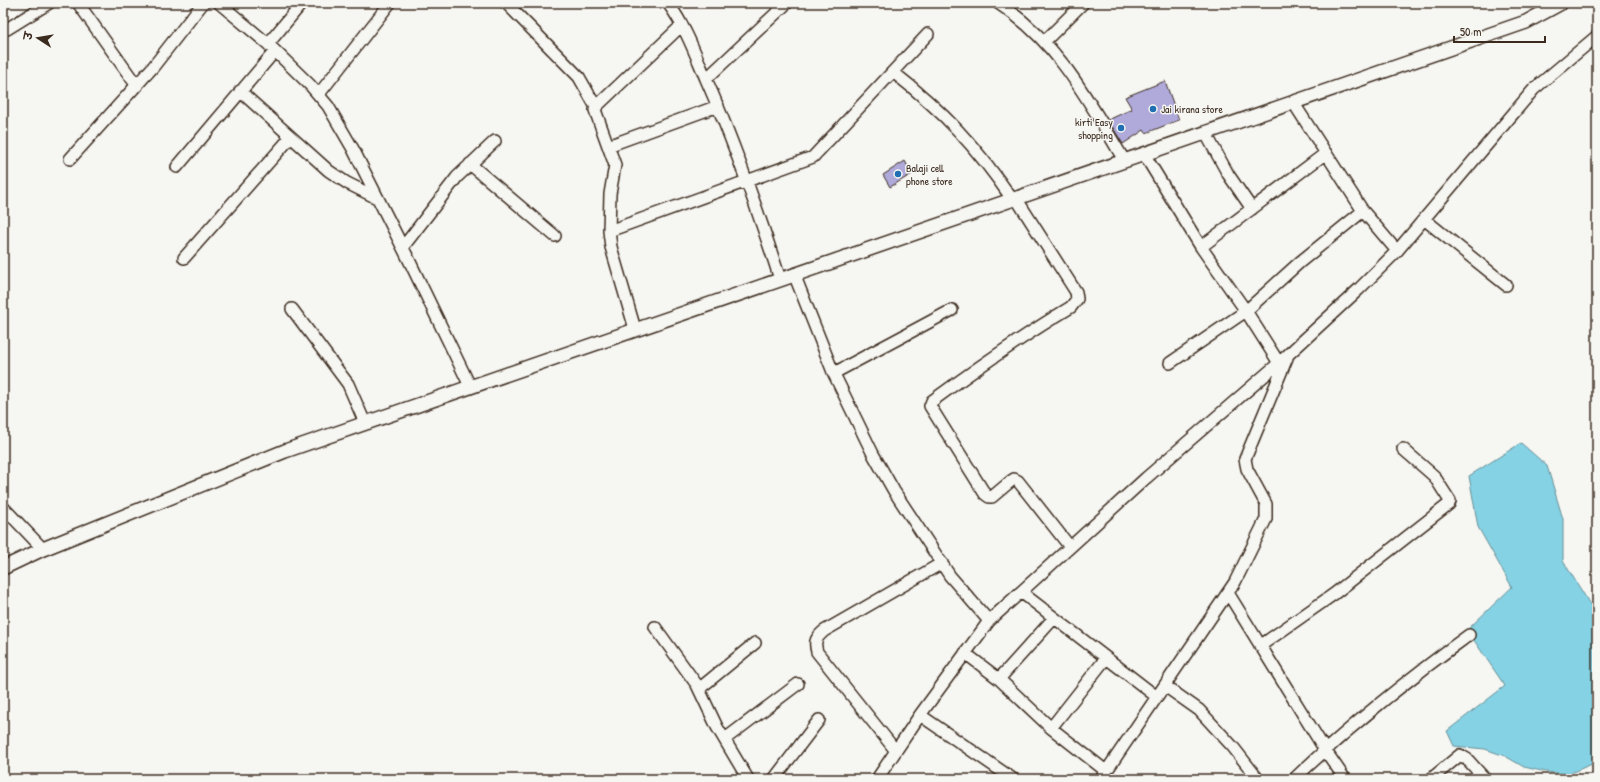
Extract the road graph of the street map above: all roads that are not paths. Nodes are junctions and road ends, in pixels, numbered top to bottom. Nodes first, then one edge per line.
1 (48, 3) edge
2 (78, 3) edge
3 (203, 3) edge
4 (219, 3) edge
5 (302, 3) edge
6 (390, 3) edge
7 (506, 3) edge
8 (668, 3) edge
9 (788, 3) edge
10 (998, 3) edge
11 (1083, 3) edge
12 (1561, 3) edge
13 (682, 25) junction
14 (7, 29) dead end
15 (928, 34) dead end
16 (1597, 36) edge
17 (1045, 41) junction
18 (271, 48) junction
19 (893, 72) junction
20 (706, 79) junction
21 (137, 86) junction
22 (240, 91) junction
23 (319, 94) junction
24 (1294, 102) junction
25 (718, 106) junction
26 (596, 107) junction
27 (1205, 132) junction
28 (291, 137) junction
29 (495, 142) dead end
30 (608, 146) junction
31 (1326, 153) junction
32 (1144, 154) junction
33 (70, 159) dead end
34 (1124, 160) junction
35 (470, 164) junction
36 (177, 167) dead end
37 (748, 180) junction
38 (377, 198) junction
39 (1014, 198) junction
40 (1252, 209) junction
41 (1363, 211) junction
42 (1424, 219) junction
43 (609, 231) junction
44 (555, 236) dead end
45 (403, 247) junction
46 (1202, 247) junction
47 (1398, 251) junction
48 (184, 258) dead end
49 (794, 274) junction
50 (780, 279) junction
51 (1506, 285) dead end
52 (292, 309) dead end
53 (952, 310) dead end
54 (1246, 310) junction
55 (635, 329) junction
56 (1289, 354) junction
57 (1279, 363) junction
58 (1170, 364) dead end
59 (834, 373) junction
60 (470, 386) junction
61 (365, 423) junction
62 (1403, 449) dead end
63 (3, 507) edge
64 (1070, 547) junction
65 (42, 549) junction
66 (942, 564) junction
67 (3, 568) edge
68 (1020, 592) junction
69 (1228, 593) junction
70 (1054, 618) junction
71 (989, 621) junction
72 (655, 627) dead end
73 (1469, 635) dead end
74 (755, 643) dead end
75 (1260, 646) junction
76 (965, 654) junction
77 (1106, 658) junction
78 (999, 679) junction
79 (798, 684) dead end
80 (1165, 686) junction
81 (699, 689) junction
82 (1157, 697) junction
83 (920, 715) junction
84 (819, 720) dead end
85 (1051, 728) junction
86 (725, 740) junction
87 (1325, 750) junction
88 (896, 751) junction
89 (1104, 775) edge
90 (748, 779) edge
91 (774, 779) edge
92 (877, 779) edge
93 (1013, 779) edge
94 (1258, 779) edge
95 (1294, 779) edge
96 (1345, 779) edge
97 (1431, 779) edge
98 (1485, 779) edge

1 - 14 street
2 - 21 street
3 - 21 street
4 - 18 street
5 - 18 street
6 - 23 street
7 - 26 street
8 - 13 street
9 - 20 street
10 - 17 street
11 - 17 street
12 - 24 street
13 - 20 street
13 - 26 street
15 - 19 street
16 - 42 street
17 - 34 street
18 - 22 street
18 - 23 street
19 - 37 street
19 - 39 street
20 - 25 street
21 - 33 street
22 - 28 street
22 - 36 street
23 - 38 street
24 - 27 street
24 - 31 street
25 - 30 street
25 - 37 street
26 - 30 street
27 - 32 street
27 - 40 street
28 - 38 street
28 - 48 street
29 - 35 street
30 - 43 street
31 - 40 street
31 - 41 street
32 - 34 street
32 - 46 street
34 - 39 street
35 - 44 street
35 - 45 street
37 - 43 street
37 - 50 street
38 - 45 street
39 - 49 street
39 - 64 street
40 - 46 street
41 - 47 street
41 - 54 street
42 - 47 street
42 - 51 street
43 - 55 street
45 - 60 street
46 - 54 street
47 - 56 street
49 - 50 street
49 - 59 street
50 - 55 street
52 - 61 street
53 - 59 street
54 - 57 street
54 - 58 street
55 - 60 street
56 - 57 street
56 - 69 street
57 - 64 street
59 - 66 street
60 - 61 street
61 - 65 street
62 - 75 street
63 - 65 street
64 - 68 street
65 - 67 street
66 - 71 street
66 - 88 street
68 - 70 street
68 - 71 street
69 - 75 street
69 - 80 street
70 - 77 street
70 - 78 street
71 - 76 street
72 - 81 street
73 - 87 street
74 - 81 street
75 - 87 street
76 - 78 street
76 - 83 street
77 - 82 street
77 - 85 street
78 - 85 street
79 - 86 street
80 - 82 street
80 - 94 street
81 - 86 street
82 - 89 street
83 - 88 street
83 - 93 street
84 - 91 street
85 - 89 street
86 - 90 street
87 - 95 street
87 - 96 street
88 - 92 street
97 - 98 street

